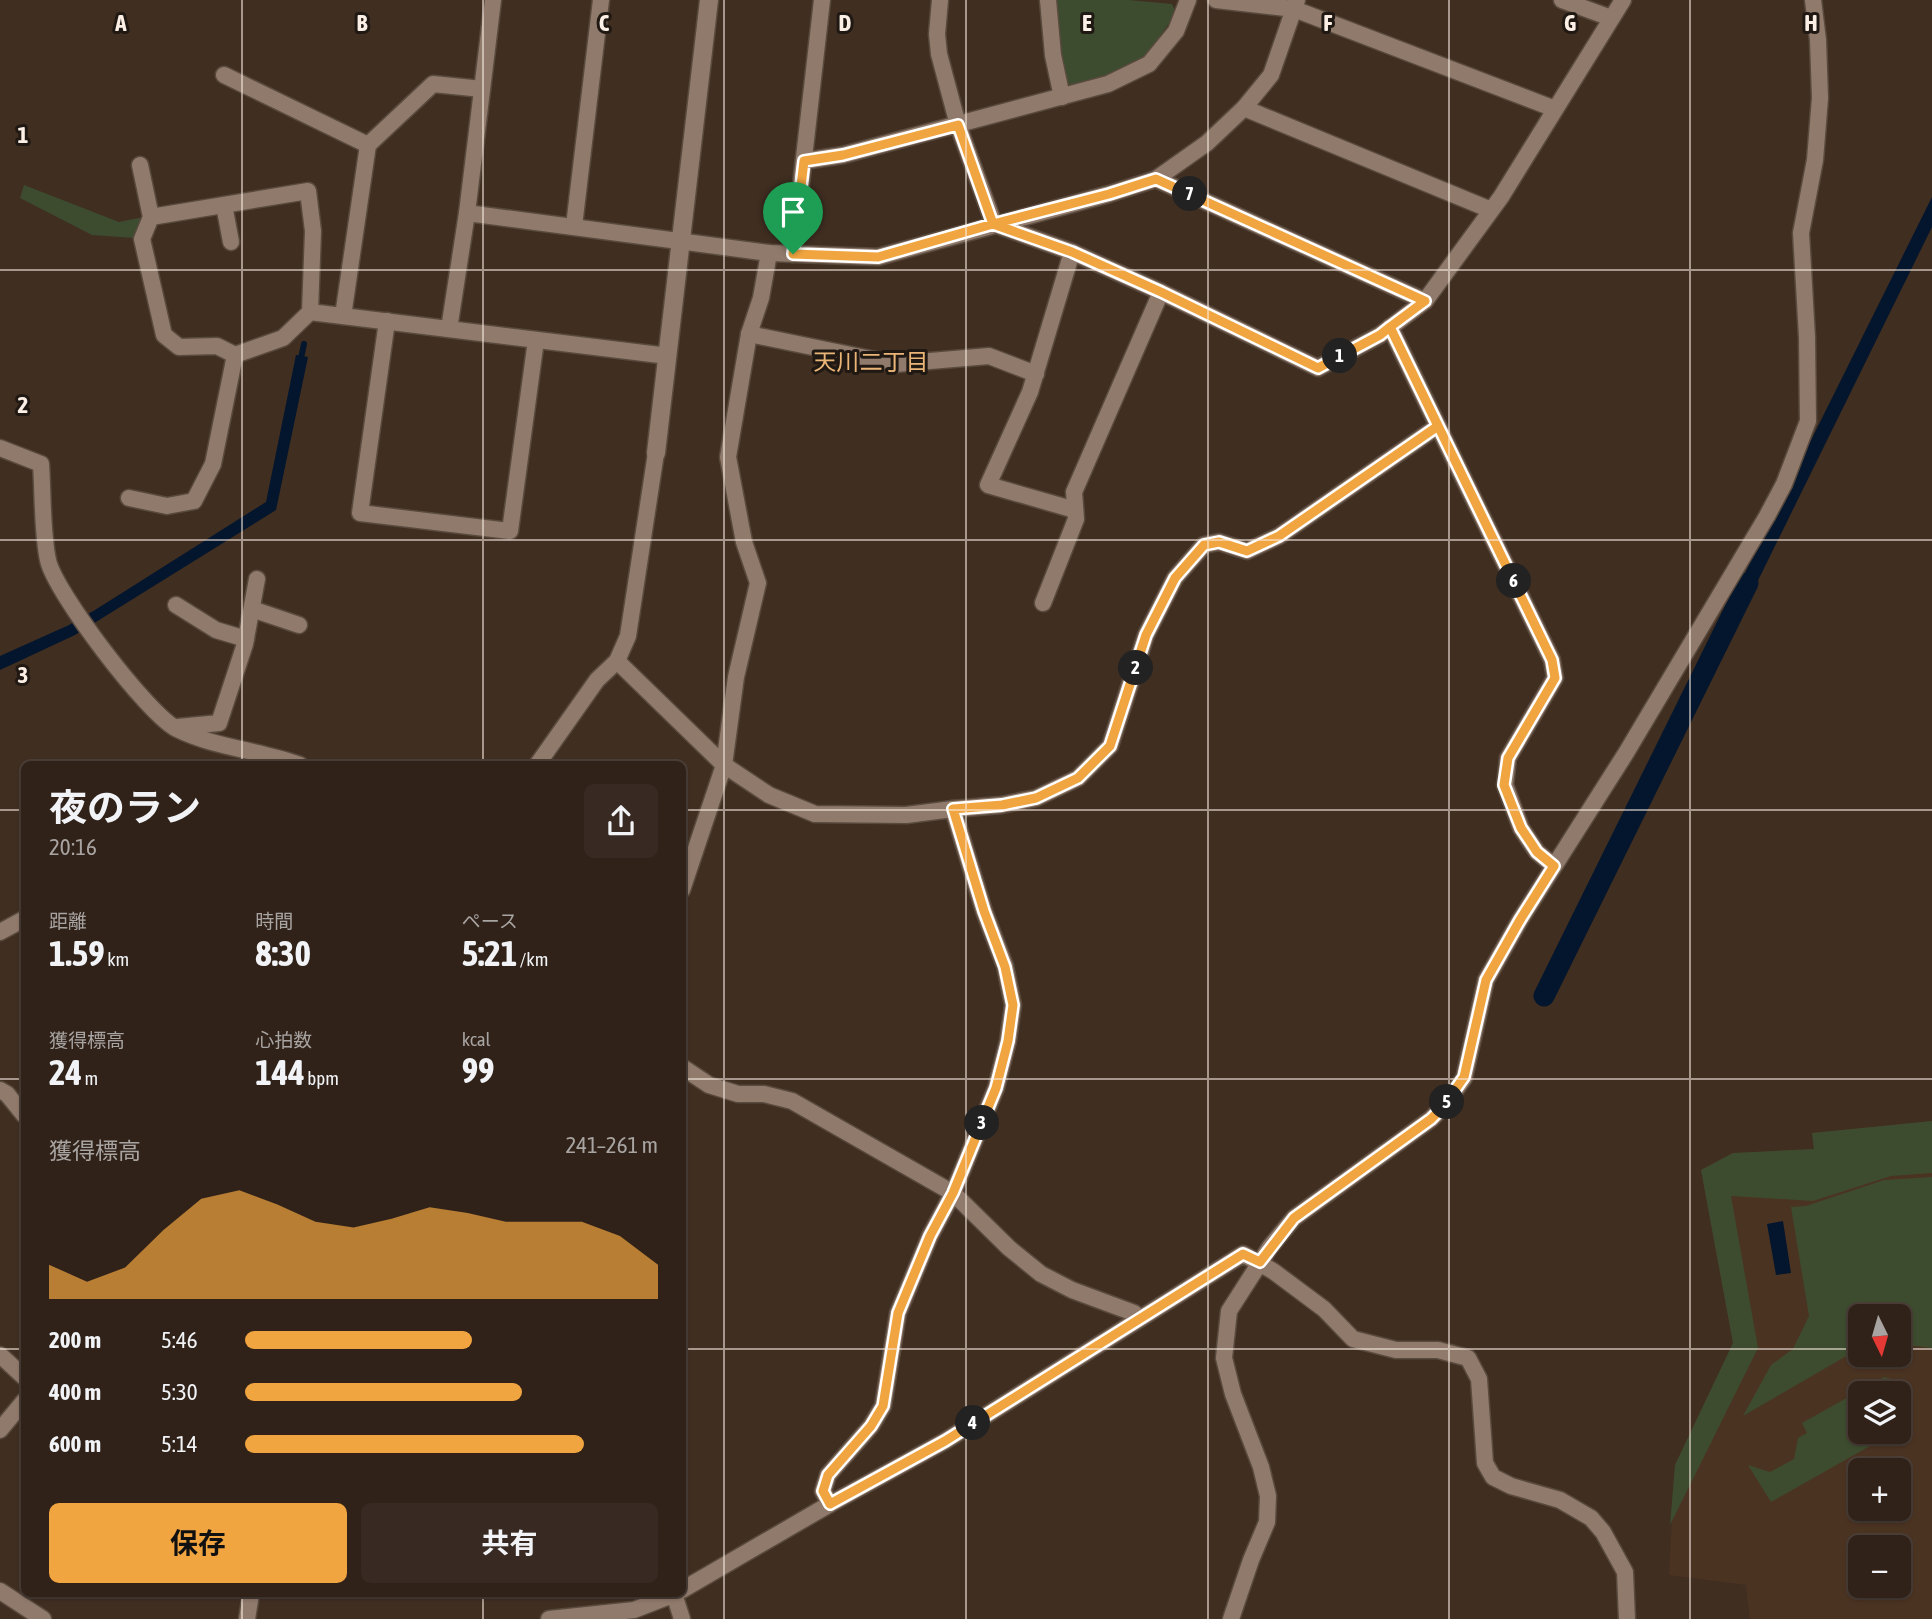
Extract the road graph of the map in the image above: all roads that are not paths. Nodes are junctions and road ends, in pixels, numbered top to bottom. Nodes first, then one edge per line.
1 (493, 0) edge
2 (601, 0) edge
3 (709, 0) edge
4 (822, 0) edge
5 (940, 0) edge
6 (1048, 0) edge
7 (1188, 0) edge
8 (1216, 0) edge
9 (1562, 0) edge
10 (1623, 0) edge
11 (1813, 0) edge
12 (1296, 4) edge
13 (1611, 18) junction
14 (224, 75) dead end
15 (482, 89) junction
16 (1062, 97) junction
17 (1244, 108) junction
18 (1555, 110) junction
19 (958, 125) junction
20 (368, 145) junction
21 (804, 161) junction
22 (140, 165) dead end
23 (1156, 179) junction
24 (224, 205) junction
25 (1491, 210) junction
26 (467, 213) junction
27 (151, 217) junction
28 (993, 224) junction
29 (574, 226) junction
30 (682, 240) junction
31 (230, 242) dead end
32 (1072, 252) junction
33 (769, 253) junction
34 (793, 254) junction
35 (1161, 292) junction
36 (1425, 301) junction
37 (310, 312) junction
38 (343, 316) junction
39 (387, 321) junction
40 (1390, 327) junction
41 (449, 329) junction
42 (749, 334) junction
43 (536, 340) junction
44 (234, 355) junction
45 (668, 356) junction
46 (1036, 374) junction
47 (1438, 426) junction
48 (0, 448) edge
49 (656, 453) joint
50 (129, 498) dead end
51 (1076, 510) junction
52 (257, 579) dead end
53 (1043, 603) dead end
54 (176, 605) dead end
55 (252, 608) junction
56 (299, 625) dead end
57 (246, 639) junction
58 (617, 661) junction
59 (174, 728) junction
60 (290, 761) edge
61 (540, 761) edge
62 (724, 765) junction
63 (953, 809) junction
64 (1554, 866) junction
65 (686, 878) edge
66 (21, 921) edge
67 (0, 932) edge
68 (686, 1070) edge
69 (0, 1090) edge
70 (21, 1111) edge
71 (953, 1193) junction
72 (1260, 1262) junction
73 (1139, 1318) junction
74 (0, 1355) edge
75 (21, 1374) edge
76 (21, 1405) edge
77 (0, 1430) edge
78 (830, 1504) junction
79 (686, 1588) edge
80 (0, 1591) edge
81 (251, 1597) edge
82 (667, 1597) edge
83 (676, 1597) edge
84 (43, 1619) edge
85 (247, 1619) edge
86 (549, 1619) edge
87 (682, 1619) edge
88 (1231, 1619) edge
89 (1628, 1619) edge

1 - 15 street
2 - 29 street
3 - 30 street
4 - 21 street
5 - 19 street
6 - 16 street
7 - 16 street
8 - 12 street
9 - 13 street
10 - 13 street
11 - 64 street
12 - 17 street
12 - 18 street
13 - 18 street
14 - 20 street
15 - 20 street
15 - 26 street
16 - 19 street
17 - 23 street
17 - 25 street
18 - 25 street
19 - 21 street
19 - 28 street
20 - 38 street
21 - 34 street
22 - 27 street
23 - 28 street
23 - 36 street
24 - 27 street
24 - 31 street
24 - 37 street
25 - 36 street
26 - 29 street
26 - 41 street
27 - 44 street
28 - 32 street
28 - 34 street
29 - 30 street
30 - 33 street
30 - 45 street
32 - 35 street
32 - 46 street
33 - 34 street
33 - 42 street
35 - 40 street
35 - 51 street
36 - 40 street
37 - 38 street
37 - 44 street
38 - 39 street
39 - 41 street
39 - 43 street
40 - 47 street
41 - 43 street
42 - 46 street
42 - 62 street
43 - 45 street
44 - 50 street
45 - 49 street
46 - 51 street
47 - 63 street
47 - 64 street
48 - 59 street
49 - 58 street
51 - 53 street
52 - 55 street
54 - 57 street
55 - 56 street
55 - 57 street
57 - 59 street
58 - 61 street
58 - 62 street
59 - 60 street
62 - 63 street
62 - 65 street
63 - 71 street
64 - 72 street
66 - 67 street
68 - 71 street
69 - 70 street
71 - 73 street
71 - 78 street
72 - 73 street
72 - 88 street
72 - 89 street
73 - 78 street
74 - 75 street
76 - 77 street
78 - 79 street
80 - 84 street
81 - 85 street
82 - 86 street
83 - 87 street

